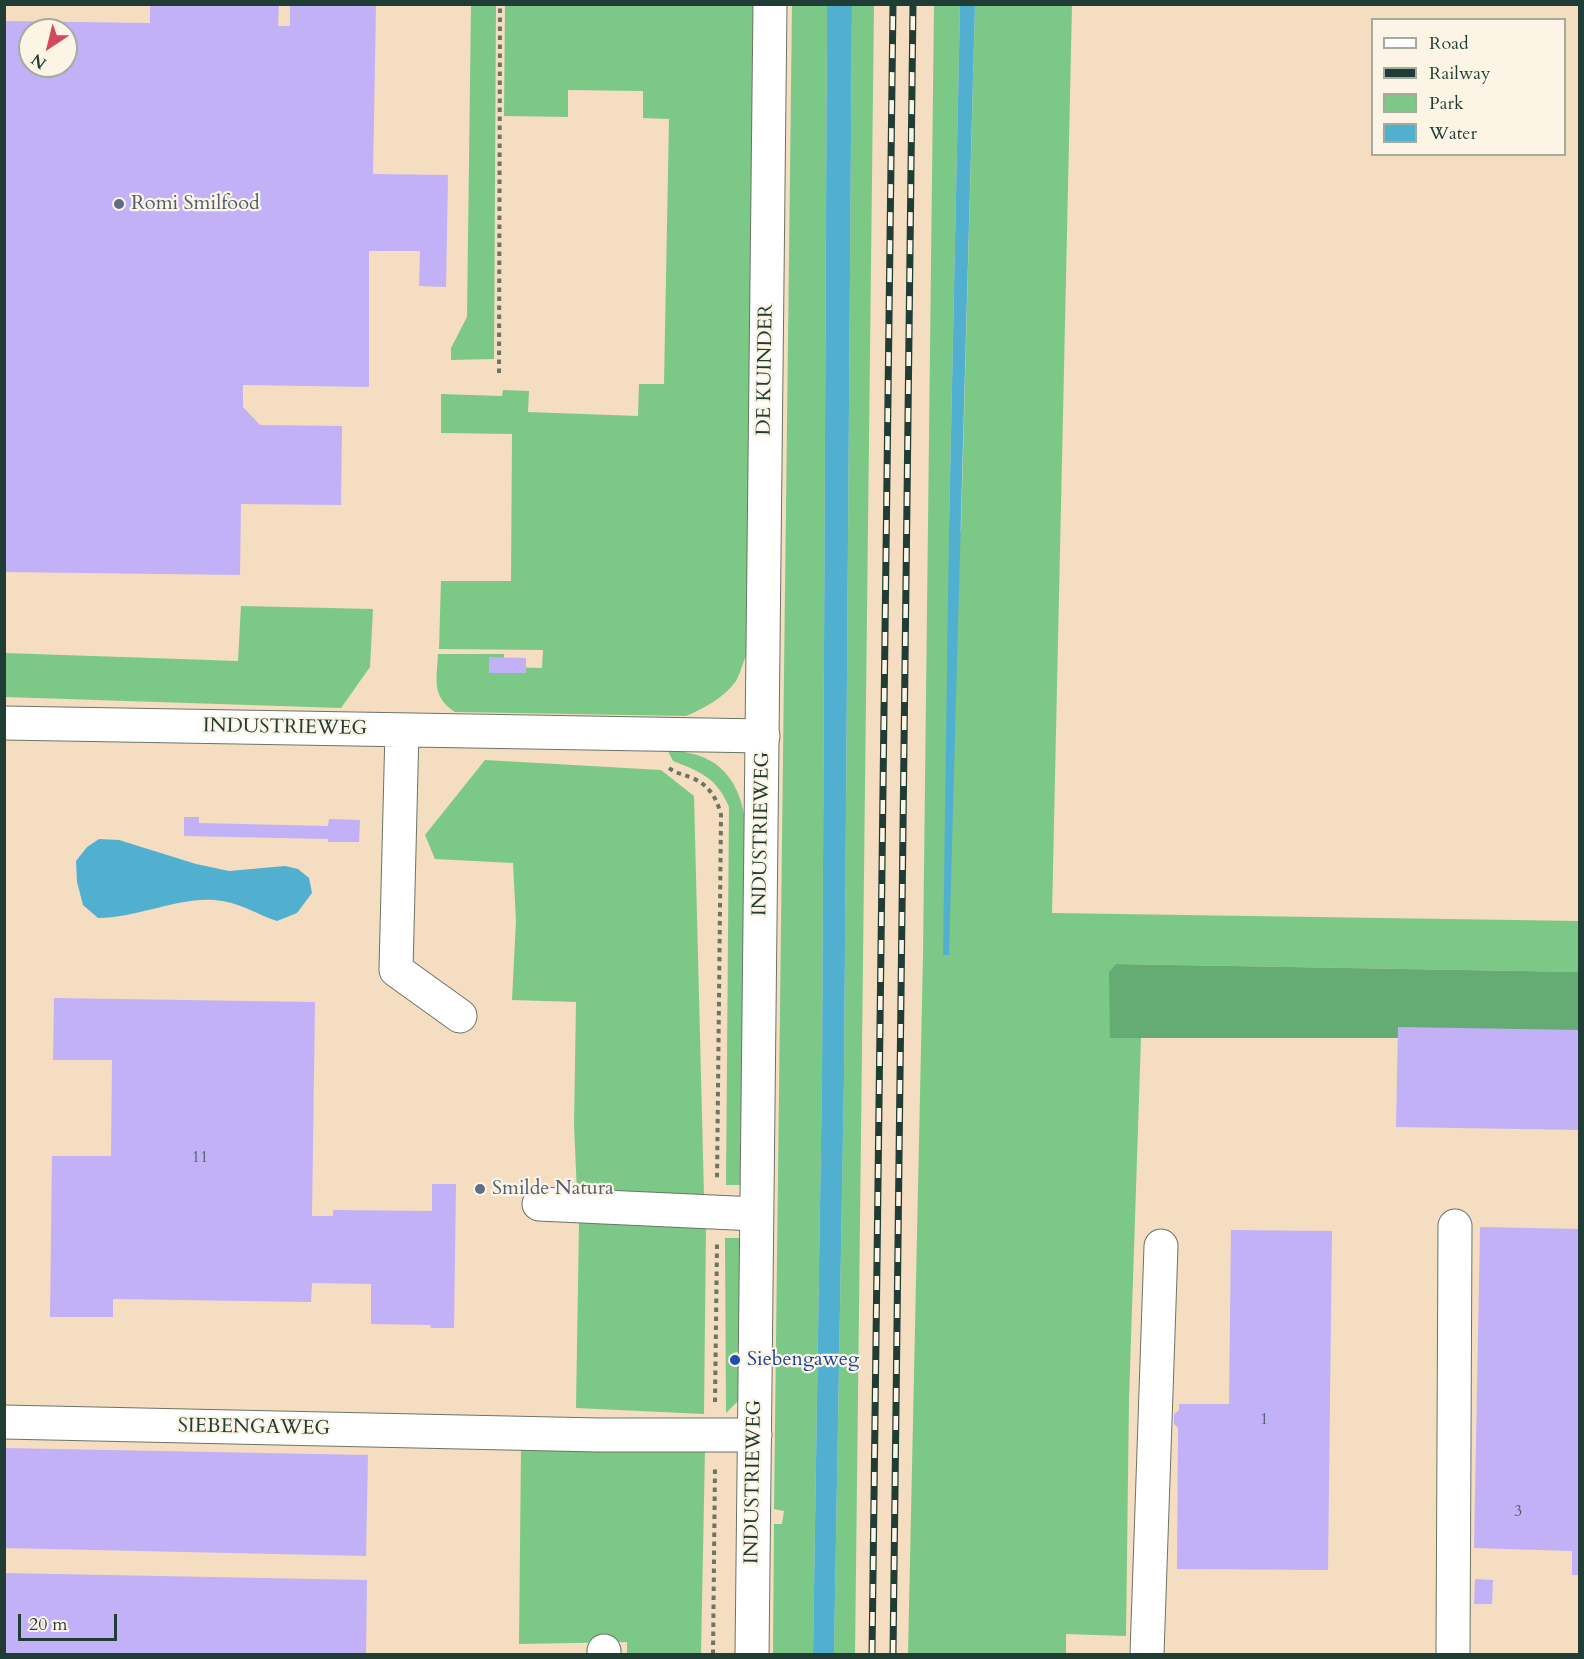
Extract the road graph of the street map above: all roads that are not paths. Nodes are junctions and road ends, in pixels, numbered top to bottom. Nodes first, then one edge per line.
1 (770, 4) edge
2 (4, 723) edge
3 (402, 730) junction
4 (763, 736) junction
5 (460, 1016) dead end
6 (538, 1204) dead end
7 (756, 1214) junction
8 (1455, 1226) dead end
9 (1161, 1246) dead end
10 (4, 1422) edge
11 (755, 1435) junction
12 (753, 1654) edge
13 (1138, 1654) edge
14 (1147, 1654) edge
15 (1173, 1654) edge
16 (1453, 1654) edge

1 - 4 main road, DE KUINDER
2 - 3 main road, INDUSTRIEWEG
3 - 4 main road, INDUSTRIEWEG
3 - 5 main road
4 - 7 main road, INDUSTRIEWEG
6 - 7 main road
7 - 11 main road, INDUSTRIEWEG
8 - 16 main road
9 - 14 main road
10 - 11 main road, SIEBENGAWEG
11 - 12 main road, INDUSTRIEWEG
13 - 14 main road
14 - 15 main road

